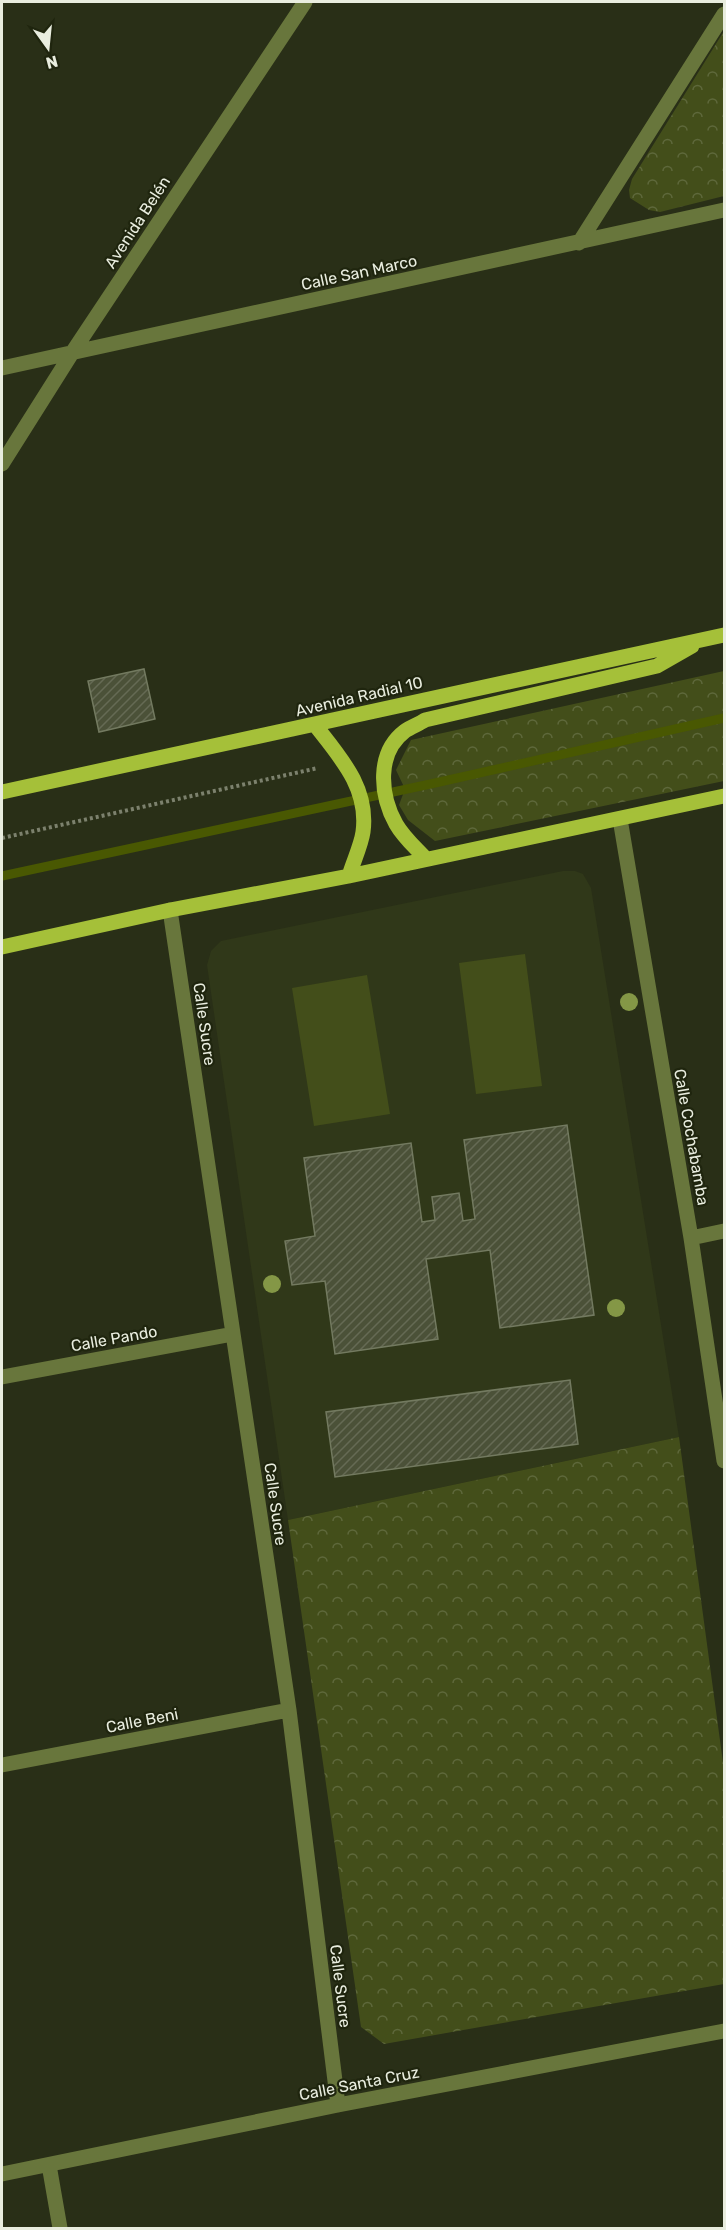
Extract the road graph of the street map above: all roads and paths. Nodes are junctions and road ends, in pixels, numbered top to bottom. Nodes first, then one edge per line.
1 (305, 2) edge
2 (724, 14) edge
3 (724, 210) edge
4 (579, 243) junction
5 (72, 353) junction
6 (2, 368) edge
7 (2, 465) edge
8 (724, 635) edge
9 (705, 639) junction
10 (315, 725) junction
11 (346, 765) junction
12 (2, 792) edge
13 (724, 796) edge
14 (620, 819) junction
15 (2, 838) edge
16 (426, 859) junction
17 (349, 876) junction
18 (170, 910) junction
19 (2, 947) edge
20 (724, 1231) edge
21 (691, 1238) junction
22 (233, 1334) junction
23 (2, 1377) edge
24 (724, 1461) edge
25 (289, 1710) junction
26 (2, 1765) edge
27 (724, 2031) edge
28 (338, 2105) junction
29 (49, 2165) junction
30 (2, 2174) edge
31 (60, 2229) edge

1 - 5 street, Avenida Belén
2 - 4 street
3 - 4 street, Calle San Marco
4 - 5 street, Calle San Marco
5 - 6 street, Calle San Marco
5 - 7 street, Avenida Belén
8 - 9 main road, Avenida Radial 10
9 - 10 main road, Avenida Radial 10
9 - 16 main road
10 - 11 main road
10 - 12 main road, Avenida Radial 10
11 - 15 path
11 - 17 main road
13 - 14 main road
14 - 16 main road
14 - 21 street, Calle Cochabamba
16 - 17 main road
17 - 18 main road
18 - 19 main road
18 - 22 street, Calle Sucre
20 - 21 street
21 - 24 street, Calle Cochabamba
22 - 23 street, Calle Pando
22 - 25 street, Calle Sucre
25 - 26 street, Calle Beni
25 - 28 street, Calle Sucre
27 - 28 street, Calle Santa Cruz
28 - 29 street, Calle Santa Cruz
29 - 30 street, Calle Santa Cruz
29 - 31 street

